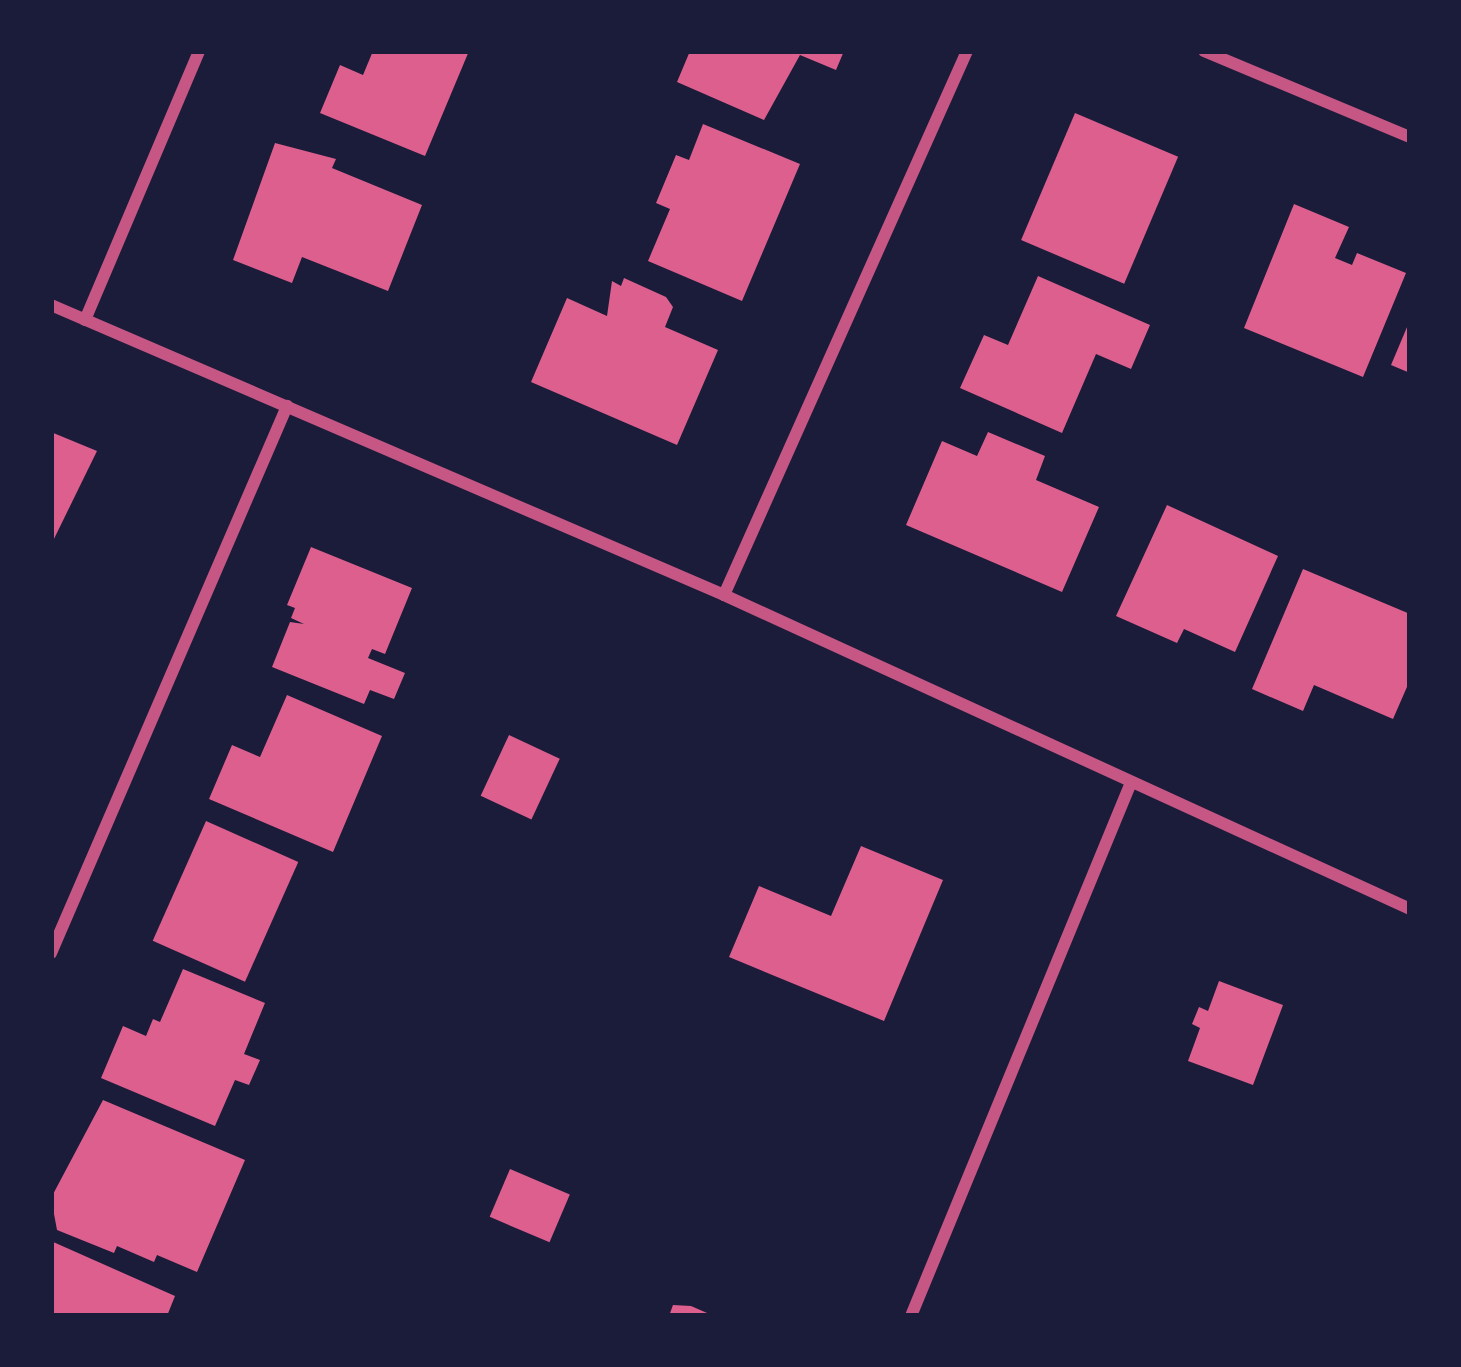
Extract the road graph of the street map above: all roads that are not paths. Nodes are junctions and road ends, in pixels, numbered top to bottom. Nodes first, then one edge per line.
1 (199, 51) edge
2 (967, 51) edge
3 (1204, 51) edge
4 (1410, 137) edge
5 (51, 305) edge
6 (86, 320) junction
7 (287, 406) junction
8 (724, 595) junction
9 (1130, 784) junction
10 (1410, 908) edge
11 (51, 953) edge
12 (911, 1316) edge

1 - 6 street
2 - 8 street
3 - 4 street
5 - 6 street
6 - 7 street
7 - 8 street
7 - 11 street
8 - 9 street
9 - 10 street
9 - 12 street

